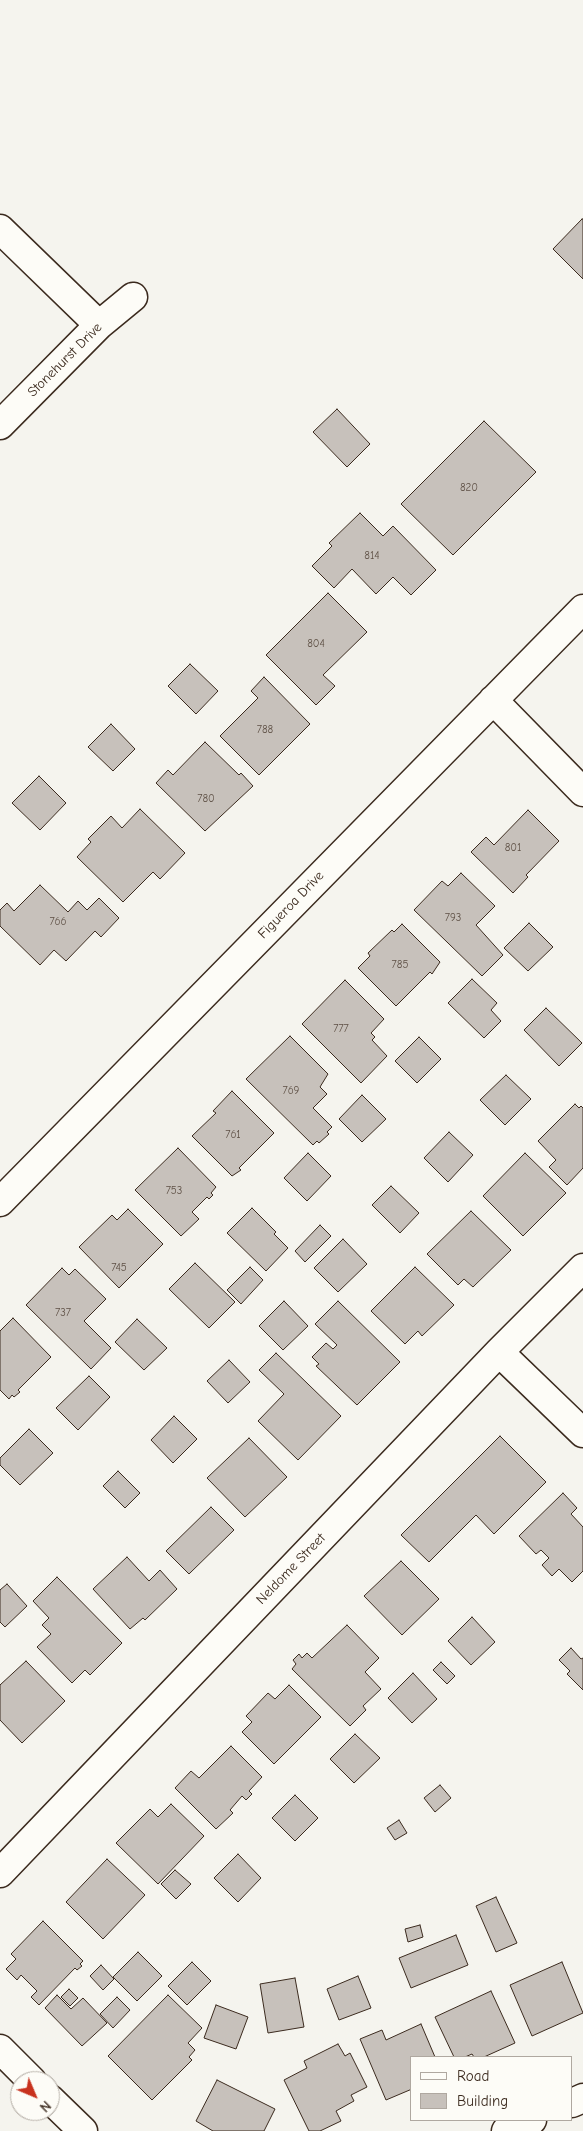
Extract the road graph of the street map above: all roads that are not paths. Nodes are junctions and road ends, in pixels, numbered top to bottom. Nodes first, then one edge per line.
1 (0, 229) edge
2 (133, 297) dead end
3 (99, 325) junction
4 (0, 425) edge
5 (583, 609) edge
6 (493, 700) junction
7 (583, 792) edge
8 (0, 1202) edge
9 (583, 1268) edge
10 (499, 1352) junction
11 (583, 1433) edge
12 (0, 1873) edge
13 (0, 2050) edge
14 (22, 2071) edge
15 (60, 2109) edge
16 (530, 2121) edge
17 (83, 2131) edge
18 (506, 2131) edge

1 - 3 street
2 - 3 street, Stonehurst Drive
3 - 4 street, Stonehurst Drive
5 - 6 street, Figueroa Drive
6 - 7 street
6 - 8 street, Figueroa Drive
9 - 10 street, Neldome Street
10 - 11 street
10 - 12 street, Neldome Street
13 - 14 street
15 - 17 street
16 - 18 street

